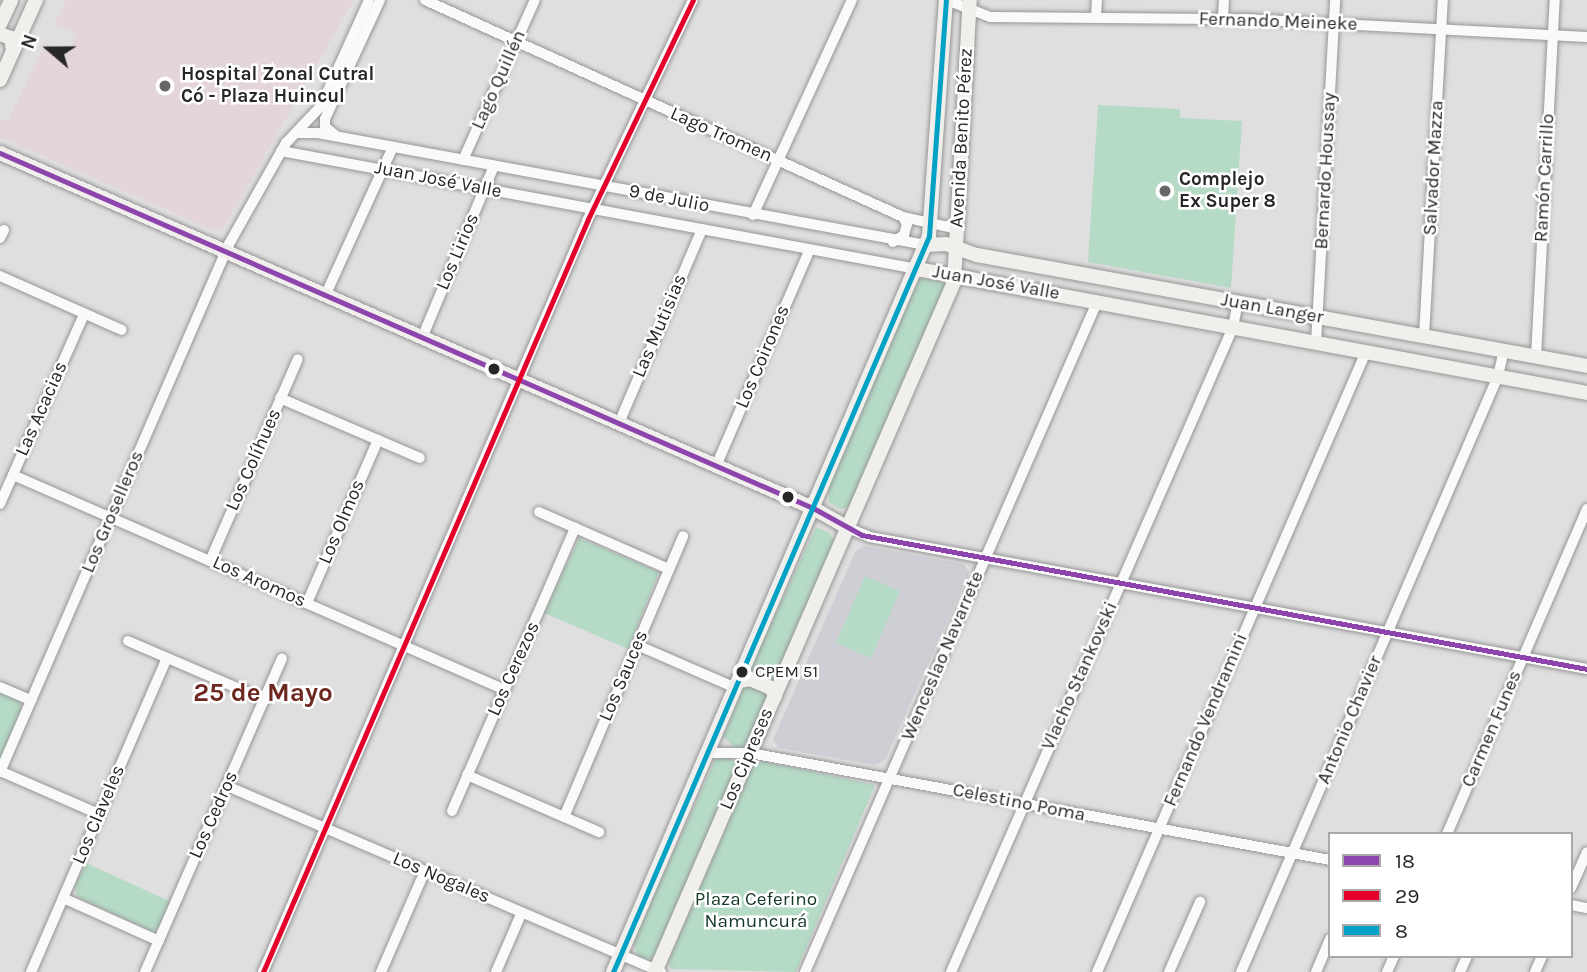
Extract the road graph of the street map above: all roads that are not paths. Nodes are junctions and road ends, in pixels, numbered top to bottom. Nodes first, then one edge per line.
1 (11, 0) edge
2 (36, 0) edge
3 (369, 0) edge
4 (380, 0) edge
5 (425, 0) edge
6 (535, 0) edge
7 (693, 0) edge
8 (852, 0) edge
9 (947, 0) edge
10 (1097, 0) edge
11 (1224, 0) edge
12 (1335, 0) edge
13 (1444, 0) edge
14 (1555, 0) edge
15 (970, 5) edge
16 (1096, 17) junction
17 (1223, 18) junction
18 (0, 24) edge
19 (1334, 24) junction
20 (1442, 29) junction
21 (0, 34) edge
22 (1553, 35) junction
23 (1587, 37) edge
24 (516, 41) junction
25 (13, 52) junction
26 (1, 77) edge
27 (647, 101) junction
28 (296, 133) junction
29 (339, 137) junction
30 (393, 147) junction
31 (281, 151) junction
32 (0, 153) edge
33 (463, 160) junction
34 (778, 161) junction
35 (494, 166) junction
36 (383, 170) junction
37 (606, 187) junction
38 (485, 189) junction
39 (594, 209) junction
40 (754, 215) junction
41 (903, 217) junction
42 (932, 226) junction
43 (702, 229) junction
44 (957, 229) junction
45 (893, 242) junction
46 (926, 245) junction
47 (810, 249) junction
48 (958, 249) junction
49 (226, 252) junction
50 (917, 269) junction
51 (0, 276) edge
52 (956, 276) junction
53 (326, 296) junction
54 (1097, 302) junction
55 (1238, 302) junction
56 (84, 314) junction
57 (1318, 317) junction
58 (1233, 327) junction
59 (122, 330) dead end
60 (1424, 336) junction
61 (422, 338) junction
62 (1316, 343) junction
63 (1504, 351) junction
64 (1366, 352) junction
65 (1536, 356) junction
66 (298, 359) dead end
67 (1587, 366) edge
68 (1498, 376) junction
69 (520, 381) junction
70 (1587, 393) edge
71 (281, 398) junction
72 (619, 423) junction
73 (378, 440) junction
74 (420, 458) dead end
75 (716, 466) junction
76 (13, 475) junction
77 (0, 504) edge
78 (813, 508) junction
79 (1587, 509) edge
80 (539, 512) dead end
81 (110, 517) junction
82 (575, 528) junction
83 (848, 528) junction
84 (683, 536) dead end
85 (985, 558) junction
86 (210, 561) junction
87 (669, 569) junction
88 (1121, 583) junction
89 (307, 603) junction
90 (1255, 608) junction
91 (1388, 632) junction
92 (128, 641) dead end
93 (637, 645) junction
94 (404, 646) junction
95 (1523, 657) junction
96 (167, 658) junction
97 (282, 659) dead end
98 (1587, 669) edge
99 (737, 685) junction
100 (0, 687) edge
101 (505, 690) junction
102 (775, 696) junction
103 (265, 700) junction
104 (31, 701) junction
105 (708, 753) junction
106 (750, 753) junction
107 (0, 771) edge
108 (467, 775) junction
109 (889, 779) junction
110 (227, 786) junction
111 (1025, 804) junction
112 (452, 811) dead end
113 (99, 814) junction
114 (564, 817) junction
115 (325, 828) junction
116 (1159, 829) junction
117 (599, 832) dead end
118 (1448, 832) edge
119 (1587, 852) edge
120 (1292, 853) junction
121 (1328, 860) edge
122 (425, 871) junction
123 (1573, 884) edge
124 (63, 898) junction
125 (1200, 902) dead end
126 (522, 912) junction
127 (159, 941) junction
128 (1328, 944) edge
129 (620, 954) junction
130 (657, 971) edge
131 (31, 972) edge
132 (145, 972) edge
133 (262, 972) edge
134 (381, 972) edge
135 (496, 972) edge
136 (613, 972) edge
137 (805, 972) edge
138 (951, 972) edge
139 (1097, 972) edge
140 (1170, 972) edge
141 (1241, 972) edge
142 (1316, 972) edge

1 - 18 main road
2 - 25 main road
3 - 28 street, Los Groselleros
4 - 29 street
5 - 24 street, Lago Tromen
6 - 24 street, Lago Quillén
7 - 27 street
8 - 34 street
9 - 15 street, Fernando Meineke
9 - 42 main road, Avenida Benito Pérez
10 - 16 street
11 - 17 street
12 - 19 street, Bernardo Houssay
13 - 20 street, Salvador Mazza
14 - 22 street, Ramón Carrillo
15 - 16 street, Fernando Meineke
15 - 44 main road, Avenida Benito Pérez
16 - 17 street, Fernando Meineke
17 - 19 street, Fernando Meineke
19 - 20 street, Fernando Meineke
19 - 57 street, Bernardo Houssay
20 - 22 street, Fernando Meineke
20 - 60 street, Salvador Mazza
21 - 25 main road
22 - 23 street, Fernando Meineke
22 - 65 street, Ramón Carrillo
24 - 27 street, Lago Tromen
24 - 33 street, Lago Quillén
25 - 26 main road
27 - 34 street, Lago Tromen
27 - 37 street
28 - 29 street, 9 de Julio
28 - 31 street, Los Groselleros
29 - 30 street, 9 de Julio
30 - 33 street, 9 de Julio
30 - 36 street
31 - 36 street, Juan José Valle
31 - 49 street, Los Groselleros
32 - 49 main road
33 - 35 street, 9 de Julio
34 - 40 street
34 - 41 street, Lago Tromen
35 - 37 street, 9 de Julio
35 - 38 street, Los Lirios
36 - 38 street, Juan José Valle
36 - 53 street
37 - 39 street
37 - 40 street, 9 de Julio
38 - 39 street, Juan José Valle
38 - 61 street, Los Lirios
39 - 43 street, Juan José Valle
39 - 69 street
40 - 45 street, 9 de Julio
41 - 42 street, Lago Tromen
41 - 45 street
42 - 44 street, Lago Tromen
42 - 46 main road, Avenida Benito Pérez
43 - 47 street, Juan José Valle
43 - 72 street, Las Mutisias
44 - 48 main road, Avenida Benito Pérez
45 - 46 street, 9 de Julio
46 - 48 main road, 9 de Julio
46 - 50 main road, Los Cipreses
47 - 50 street, Juan José Valle
47 - 75 street, Los Coirones
48 - 52 main road, Avenida Benito Pérez
48 - 55 main road, Juan Langer
49 - 53 main road
49 - 81 street, Los Groselleros
50 - 52 main road, Juan José Valle
50 - 78 main road, Los Cipreses
51 - 56 street
52 - 54 main road, Juan José Valle
52 - 83 main road, Los Cipreses
53 - 61 main road
54 - 58 main road, Juan José Valle
54 - 85 street, Wenceslao Navarrete
55 - 57 main road, Juan Langer
55 - 58 street, Vlacho Stankovski
56 - 59 street
56 - 76 street, Las Acacias
57 - 60 main road, Juan Langer
57 - 62 street, Bernardo Houssay
58 - 62 main road, Juan José Valle
58 - 88 street, Vlacho Stankovski
60 - 63 main road, Juan Langer
61 - 69 main road
62 - 64 main road, Juan José Valle
63 - 65 main road, Juan Langer
63 - 68 street, Antonio Chavier
64 - 68 main road, Juan José Valle
64 - 90 street, Fernando Vendramini
65 - 67 main road, Juan Langer
66 - 71 street, Los Colíhues
68 - 70 main road, Juan José Valle
68 - 91 street, Antonio Chavier
69 - 72 main road
69 - 94 street
71 - 73 street
71 - 86 street, Los Colíhues
72 - 75 main road
73 - 74 street
73 - 89 street, Los Olmos
75 - 78 main road
76 - 77 street, Las Acacias
76 - 81 street, Los Aromos
78 - 83 main road
78 - 99 main road, Los Cipreses
79 - 95 street, Carmen Funes
80 - 82 street
81 - 86 street, Los Aromos
81 - 104 street, Los Groselleros
82 - 87 street
82 - 101 street, Los Cerezos
83 - 85 street
83 - 102 main road, Los Cipreses
84 - 87 street, Los Sauces
85 - 88 street
85 - 109 street, Wenceslao Navarrete
86 - 89 street, Los Aromos
87 - 93 street, Los Sauces
88 - 90 street
88 - 111 street, Vlacho Stankovski
89 - 94 street, Los Aromos
90 - 91 street
90 - 116 street, Fernando Vendramini
91 - 95 street
91 - 120 street, Antonio Chavier
92 - 96 street
93 - 99 street
93 - 114 street, Los Sauces
94 - 101 street, Los Aromos
94 - 115 street
95 - 98 street
95 - 118 street, Carmen Funes
96 - 103 street
96 - 113 street, Los Claveles
97 - 103 street, Los Cedros
99 - 102 main road
99 - 105 main road, Los Cipreses
100 - 104 street
101 - 108 street, Los Cerezos
102 - 106 main road, Los Cipreses
103 - 110 street, Los Cedros
104 - 107 street, Los Groselleros
105 - 106 street, Celestino Poma
105 - 129 main road, Los Cipreses
106 - 109 street, Celestino Poma
106 - 130 main road, Los Cipreses
107 - 113 street
108 - 112 street, Los Cerezos
108 - 114 street
109 - 111 street, Celestino Poma
109 - 137 street, Wenceslao Navarrete
110 - 115 street, Los Nogales
110 - 127 street, Los Cedros
111 - 116 street, Celestino Poma
111 - 138 street, Vlacho Stankovski
113 - 124 street, Los Claveles
114 - 117 street
115 - 122 street, Los Nogales
115 - 133 street
116 - 120 street, Celestino Poma
116 - 139 street, Fernando Vendramini
119 - 123 street
120 - 121 street, Celestino Poma
120 - 141 street, Antonio Chavier
122 - 126 street, Los Nogales
122 - 134 street
124 - 127 street
124 - 131 street, Los Claveles
125 - 140 street
126 - 129 street, Los Nogales
126 - 135 street
127 - 132 street, Los Cedros
128 - 142 street
129 - 130 street, Los Nogales
129 - 136 main road, Los Cipreses

